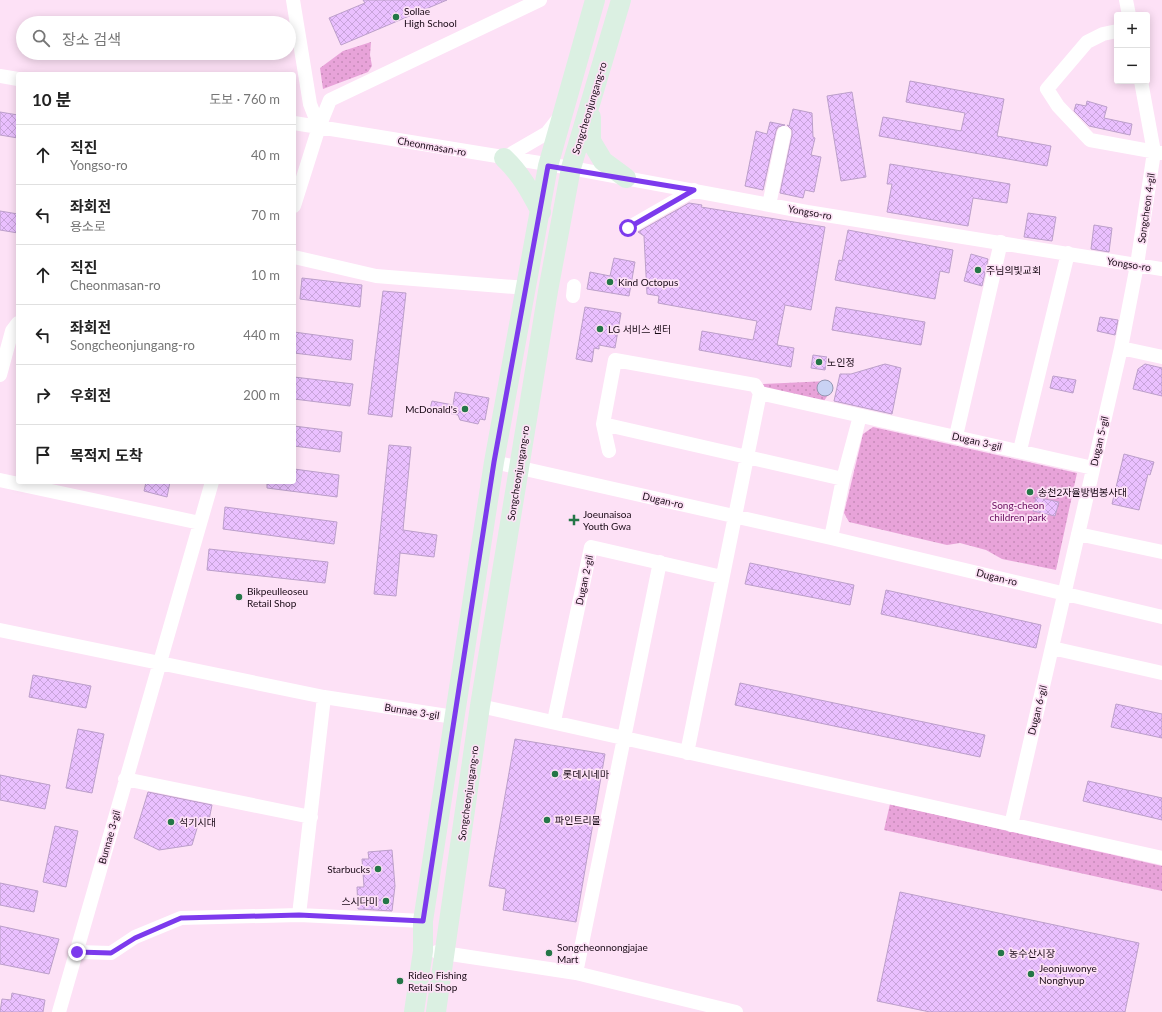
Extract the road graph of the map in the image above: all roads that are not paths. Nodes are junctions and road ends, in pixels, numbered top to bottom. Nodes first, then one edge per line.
1 (293, 0) edge
2 (540, 0) edge
3 (595, 0) edge
4 (621, 0) edge
5 (1126, 0) edge
6 (1128, 12) edge
7 (296, 16) edge
8 (296, 18) edge
9 (1114, 32) edge
10 (0, 76) edge
11 (16, 79) edge
12 (1142, 84) edge
13 (590, 102) junction
14 (563, 113) junction
15 (296, 123) edge
16 (319, 127) junction
17 (784, 133) dead end
18 (1158, 152) edge
19 (504, 158) junction
20 (548, 166) junction
21 (571, 168) junction
22 (626, 178) junction
23 (694, 190) junction
24 (296, 200) edge
25 (769, 205) junction
26 (540, 212) junction
27 (628, 228) dead end
28 (1001, 242) junction
29 (1068, 253) junction
30 (296, 257) edge
31 (1137, 265) junction
32 (1162, 269) edge
33 (527, 288) junction
34 (16, 326) edge
35 (1121, 348) junction
36 (1162, 357) edge
37 (0, 375) edge
38 (760, 393) junction
39 (860, 416) junction
40 (603, 424) junction
41 (956, 436) junction
42 (1020, 450) junction
43 (609, 451) dead end
44 (746, 456) junction
45 (494, 462) junction
46 (519, 467) junction
47 (1093, 468) junction
48 (843, 479) junction
49 (0, 480) edge
50 (16, 483) edge
51 (19, 484) edge
52 (211, 484) edge
53 (734, 516) junction
54 (200, 522) junction
55 (1078, 534) junction
56 (831, 538) junction
57 (1162, 551) edge
58 (660, 562) junction
59 (722, 577) junction
60 (1064, 595) junction
61 (1162, 617) edge
62 (0, 630) edge
63 (1052, 648) junction
64 (159, 662) junction
65 (1162, 674) edge
66 (324, 697) junction
67 (480, 706) junction
68 (454, 717) junction
69 (554, 721) junction
70 (623, 737) junction
71 (687, 753) junction
72 (125, 779) junction
73 (311, 817) junction
74 (1011, 825) junction
75 (1162, 858) edge
76 (299, 915) junction
77 (423, 921) junction
78 (423, 951) junction
79 (77, 952) junction
80 (446, 953) junction
81 (576, 973) junction
82 (59, 1012) edge
83 (414, 1012) edge
84 (436, 1012) edge
85 (736, 1012) edge

1 - 7 street
2 - 16 street
3 - 14 street
4 - 13 street, Songcheonjungang-ro
5 - 6 street
8 - 16 street
9 - 18 street
10 - 11 street
12 - 18 street, Songcheon 4-gil
13 - 21 street, Songcheonjungang-ro
13 - 22 street
14 - 19 street
14 - 20 street
15 - 16 street, Cheonmasan-ro
16 - 19 street, Cheonmasan-ro
16 - 24 street
17 - 25 street
18 - 31 street, Songcheon 4-gil
19 - 20 street, Cheonmasan-ro
19 - 26 street
20 - 21 street, Cheonmasan-ro
20 - 26 street
21 - 22 street, Cheonmasan-ro
21 - 46 street, Songcheonjungang-ro
22 - 23 street, Yongso-ro
23 - 25 street, Yongso-ro
23 - 27 street
25 - 28 street, Yongso-ro
26 - 33 street
28 - 29 street, Yongso-ro
28 - 41 street
29 - 31 street, Yongso-ro
29 - 42 street
30 - 33 street
31 - 32 street, Yongso-ro
31 - 35 street, Dugan 5-gil
33 - 45 street
34 - 37 street
35 - 36 street
35 - 47 street, Dugan 5-gil
38 - 39 street, Dugan 3-gil
38 - 40 street, Dugan 3-gil
38 - 44 street
39 - 41 street, Dugan 3-gil
39 - 48 street
40 - 43 street
40 - 44 street
41 - 42 street, Dugan 3-gil
42 - 47 street, Dugan 3-gil
44 - 48 street
44 - 53 street
45 - 46 street, Dugan-ro
45 - 68 street
46 - 53 street, Dugan-ro
46 - 67 street, Songcheonjungang-ro
47 - 55 street, Dugan 5-gil
48 - 56 street
49 - 50 street
51 - 54 street
52 - 54 street
53 - 56 street, Dugan-ro
53 - 59 street
54 - 64 street
55 - 57 street
55 - 60 street, Dugan 5-gil
56 - 60 street, Dugan-ro
58 - 59 street, Dugan 2-gil
58 - 69 street, Dugan 2-gil
58 - 70 street
59 - 71 street
60 - 61 street, Dugan-ro
60 - 63 street, Dugan 6-gil
62 - 64 street, Bunnae 3-gil
63 - 65 street
63 - 74 street, Dugan 6-gil
64 - 66 street, Bunnae 3-gil
64 - 72 street, Bunnae 3-gil
66 - 68 street, Bunnae 3-gil
66 - 73 street
67 - 69 street
67 - 80 street, Songcheonjungang-ro
68 - 77 street
69 - 70 street
70 - 71 street
70 - 81 street
71 - 74 street
72 - 73 street
72 - 79 street, Bunnae 3-gil
73 - 76 street
74 - 75 street
76 - 77 street
76 - 79 street
77 - 78 street
78 - 80 street
78 - 83 street
79 - 82 street, Bunnae 3-gil
80 - 81 street
80 - 84 street, Songcheonjungang-ro
81 - 85 street

